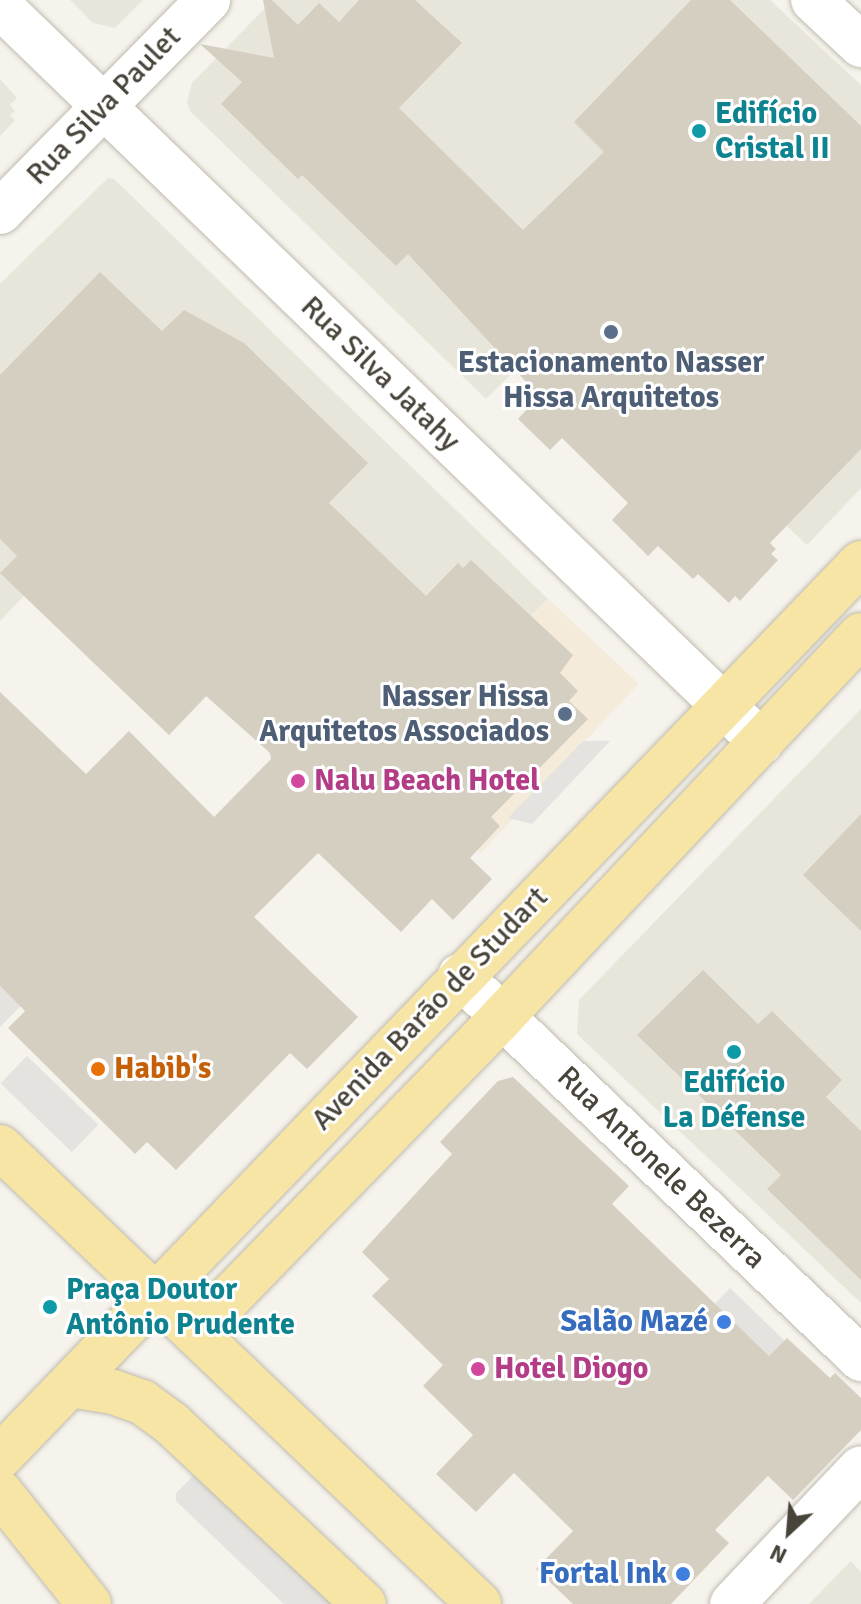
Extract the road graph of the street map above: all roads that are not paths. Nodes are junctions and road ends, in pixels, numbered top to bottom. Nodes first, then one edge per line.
1 (208, 0) edge
2 (813, 0) edge
3 (0, 6) edge
4 (861, 45) edge
5 (103, 106) junction
6 (0, 212) edge
7 (861, 563) edge
8 (861, 635) edge
9 (723, 706) junction
10 (761, 742) junction
11 (460, 976) junction
12 (502, 1017) junction
13 (0, 1147) edge
14 (158, 1297) junction
15 (195, 1333) junction
16 (861, 1359) edge
17 (71, 1385) junction
18 (0, 1457) edge
19 (861, 1468) edge
20 (0, 1492) edge
21 (89, 1604) edge
22 (364, 1604) edge
23 (479, 1604) edge
24 (732, 1604) edge

1 - 5 street, Rua Silva Paulet
2 - 4 street
3 - 5 street, Rua Silva Jatahy
5 - 6 street, Rua Silva Paulet
5 - 9 street, Rua Silva Jatahy
7 - 9 main road, Avenida Barão de Studart
8 - 10 main road, Avenida Barão de Studart
9 - 10 street, Rua Silva Jatahy
9 - 11 main road, Avenida Barão de Studart
10 - 12 main road, Avenida Barão de Studart
11 - 12 street, Rua Antonele Bezerra
11 - 14 main road, Avenida Barão de Studart
12 - 15 main road, Avenida Barão de Studart
12 - 16 street, Rua Antonele Bezerra
13 - 14 main road
14 - 15 main road
14 - 17 main road, Avenida Barão de Studart
15 - 23 main road
17 - 18 main road, Avenida Barão de Studart
17 - 22 main road
19 - 24 street
20 - 21 main road

